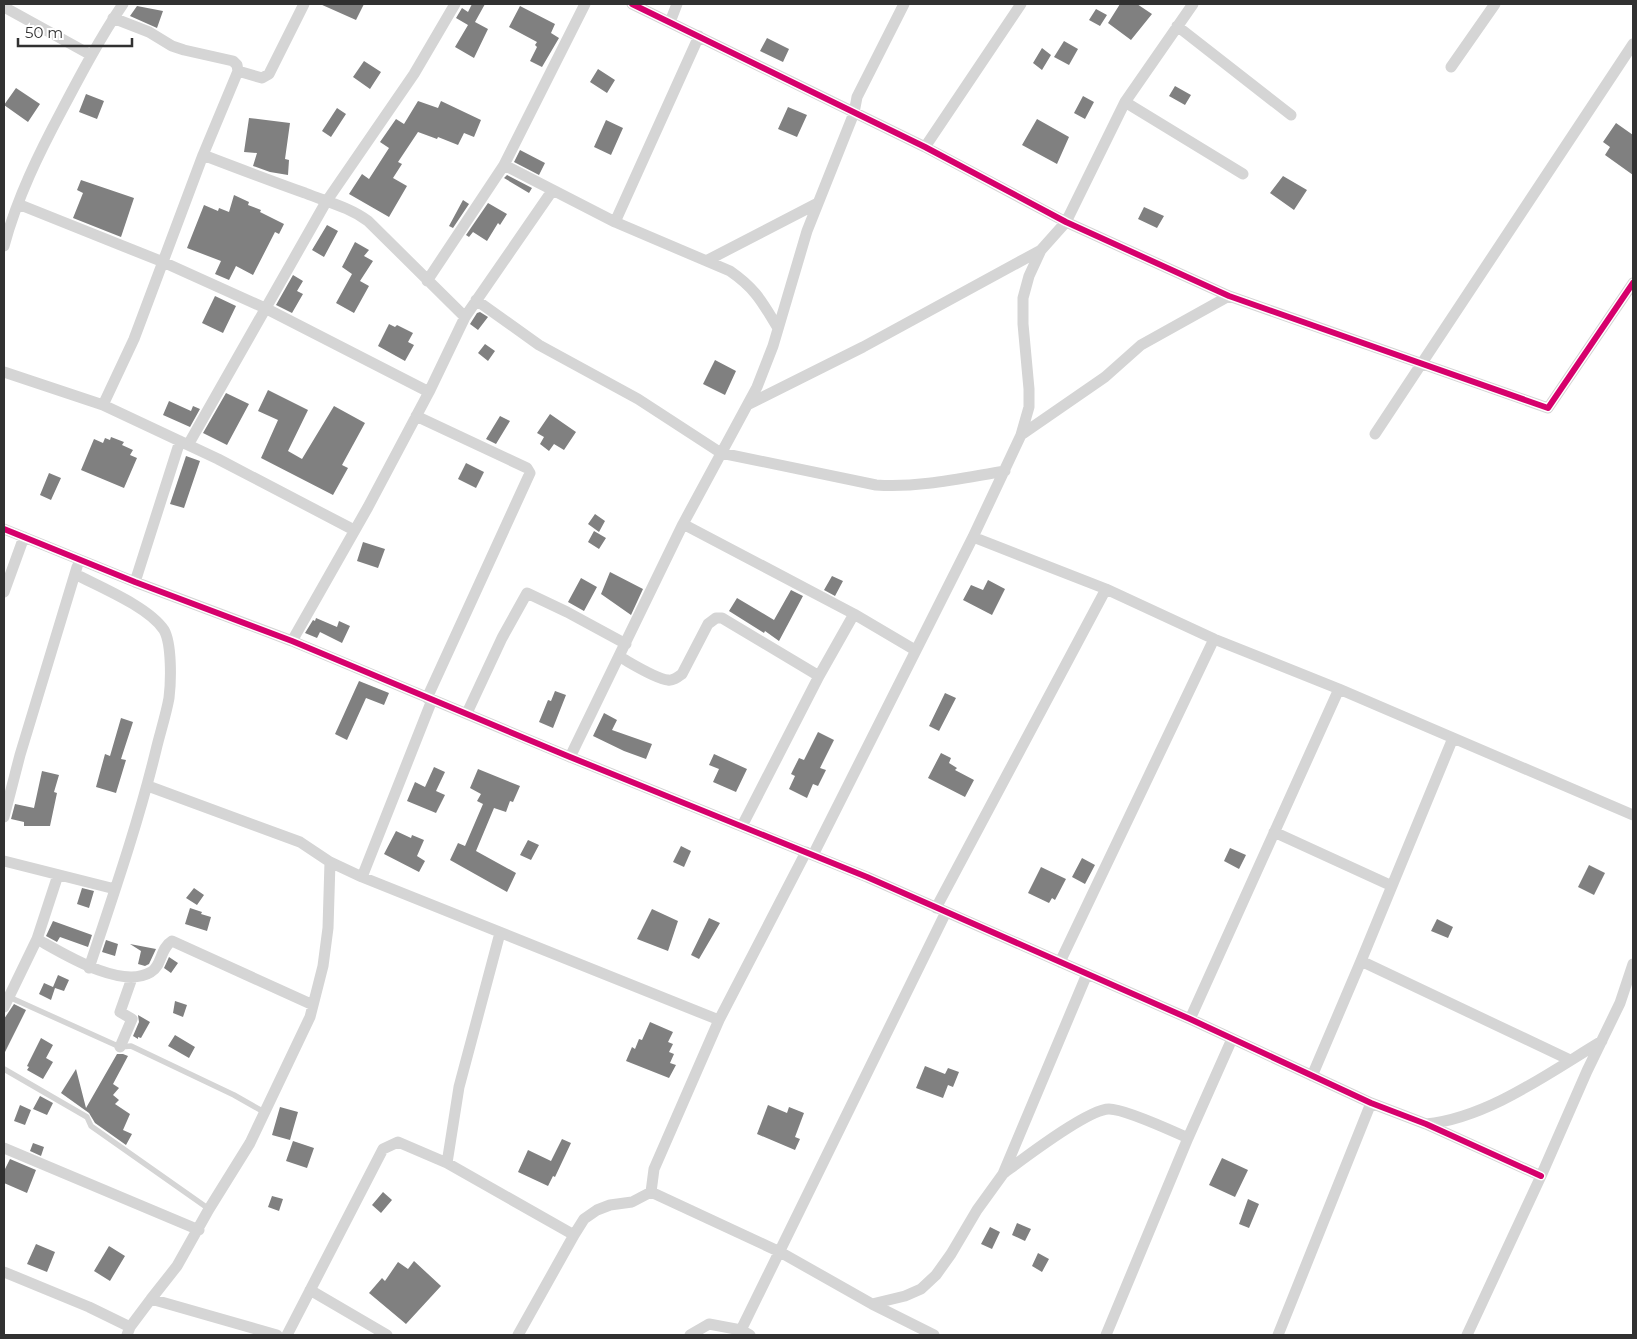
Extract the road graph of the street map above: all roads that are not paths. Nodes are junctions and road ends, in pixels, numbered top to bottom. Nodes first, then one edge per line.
1 (123, 4) edge
2 (304, 4) edge
3 (455, 4) edge
4 (585, 4) edge
5 (632, 4) edge
6 (677, 4) edge
7 (904, 4) edge
8 (1021, 4) edge
9 (1193, 4) edge
10 (1495, 4) edge
11 (4, 7) edge
12 (113, 18) junction
13 (670, 22) junction
14 (1178, 26) junction
15 (699, 36) junction
16 (1633, 44) edge
17 (91, 55) junction
18 (1451, 67) dead end
19 (238, 72) junction
20 (1125, 102) junction
21 (854, 113) junction
22 (1292, 115) dead end
23 (925, 147) junction
24 (203, 155) junction
25 (504, 166) junction
26 (1243, 174) dead end
27 (552, 192) junction
28 (326, 202) junction
29 (818, 203) junction
30 (18, 204) junction
31 (615, 222) junction
32 (1066, 222) junction
33 (4, 246) edge
34 (1041, 250) junction
35 (708, 260) junction
36 (164, 262) junction
37 (427, 281) junction
38 (1633, 283) edge
39 (1229, 296) junction
40 (476, 300) junction
41 (265, 308) junction
42 (465, 317) junction
43 (778, 328) junction
44 (1421, 364) junction
45 (4, 372) edge
46 (429, 392) junction
47 (749, 404) junction
48 (102, 405) junction
49 (416, 416) junction
50 (1375, 434) dead end
51 (1021, 435) junction
52 (184, 443) junction
53 (721, 452) junction
54 (1005, 471) junction
55 (683, 524) junction
56 (4, 529) edge
57 (354, 530) junction
58 (24, 537) junction
59 (973, 537) junction
60 (79, 560) junction
61 (75, 574) junction
62 (135, 582) junction
63 (1106, 589) junction
64 (4, 592) edge
65 (854, 614) junction
66 (1214, 639) junction
67 (292, 641) junction
68 (626, 644) junction
69 (916, 650) junction
70 (620, 657) junction
71 (819, 676) junction
72 (1339, 689) junction
73 (430, 698) junction
74 (466, 713) junction
75 (1453, 738) junction
76 (570, 757) junction
77 (148, 786) junction
78 (1633, 815) edge
79 (4, 817) edge
80 (742, 826) junction
81 (1274, 832) junction
82 (809, 853) junction
83 (4, 861) edge
84 (330, 862) junction
85 (58, 875) junction
86 (362, 877) junction
87 (1392, 886) junction
88 (115, 889) junction
89 (941, 910) junction
90 (500, 933) junction
91 (37, 939) junction
92 (1060, 962) junction
93 (1361, 962) junction
94 (1633, 964) edge
95 (89, 968) junction
96 (1087, 974) junction
97 (132, 978) junction
98 (7, 1002) edge
99 (313, 1005) junction
100 (1190, 1019) junction
101 (719, 1020) junction
102 (1232, 1039) junction
103 (1602, 1041) junction
104 (120, 1047) junction
105 (1570, 1060) junction
106 (4, 1069) edge
107 (1312, 1076) junction
108 (1371, 1103) junction
109 (264, 1112) junction
110 (1426, 1124) junction
111 (1188, 1138) junction
112 (4, 1148) edge
113 (447, 1163) junction
114 (1003, 1174) junction
115 (1541, 1176) junction
116 (651, 1192) junction
117 (209, 1209) junction
118 (199, 1230) junction
119 (574, 1235) junction
120 (780, 1252) junction
121 (4, 1272) edge
122 (310, 1290) junction
123 (151, 1299) junction
124 (872, 1304) junction
125 (128, 1331) edge
126 (746, 1333) edge
127 (277, 1335) edge
128 (287, 1335) edge
129 (387, 1335) edge
130 (518, 1335) edge
131 (690, 1335) edge
132 (934, 1335) edge
133 (1106, 1335) edge
134 (1278, 1335) edge
135 (1467, 1335) edge

1 - 12 street
2 - 19 street
3 - 28 street
4 - 25 street
5 - 13 street
6 - 13 street
7 - 21 street
8 - 23 street
9 - 14 street
10 - 18 street
11 - 17 street
12 - 17 street
12 - 19 street
13 - 15 street
14 - 20 street
14 - 22 street
15 - 21 street
15 - 31 street
16 - 44 street
17 - 30 street
19 - 24 street
20 - 26 street
20 - 32 street
21 - 23 street
21 - 29 street
23 - 32 street
24 - 28 street
24 - 36 street
25 - 27 street
25 - 37 street
27 - 31 street
27 - 40 street
28 - 37 street
28 - 41 street
29 - 35 street
29 - 43 street
30 - 33 street
30 - 36 street
31 - 35 street
32 - 34 street
32 - 39 street
34 - 47 street
34 - 51 street
35 - 43 street
36 - 41 street
36 - 48 street
37 - 42 street
38 - 44 street
39 - 44 street
39 - 51 street
40 - 42 street
40 - 53 street
41 - 46 street
41 - 52 street
42 - 46 street
43 - 47 street
44 - 50 street
45 - 48 street
46 - 49 street
47 - 53 street
48 - 52 street
49 - 57 street
49 - 73 street
51 - 54 street
52 - 57 street
52 - 62 street
53 - 54 street
53 - 55 street
54 - 59 street
55 - 65 street
55 - 68 street
56 - 58 street
57 - 67 street
58 - 60 street
58 - 64 street
59 - 63 street
59 - 69 street
60 - 61 street
60 - 62 street
61 - 77 street
61 - 79 street
62 - 67 street
63 - 66 street
63 - 89 street
65 - 69 street
65 - 71 street
66 - 72 street
66 - 92 street
67 - 73 street
68 - 70 street
68 - 74 street
69 - 82 street
70 - 71 street
70 - 76 street
71 - 80 street
72 - 75 street
72 - 81 street
73 - 74 street
73 - 86 street
74 - 76 street
75 - 78 street
75 - 87 street
76 - 80 street
77 - 84 street
77 - 88 street
80 - 82 street
81 - 87 street
81 - 100 street
82 - 89 street
82 - 101 street
83 - 85 street
84 - 86 street
84 - 99 street
85 - 88 street
85 - 91 street
86 - 90 street
87 - 93 street
88 - 95 street
89 - 92 street
89 - 120 street
90 - 101 street
90 - 113 street
91 - 95 street
91 - 98 street
92 - 96 street
93 - 105 street
93 - 107 street
94 - 103 street
95 - 97 street
96 - 100 street
96 - 114 street
97 - 99 street
97 - 104 street
98 - 104 lane
99 - 109 street
100 - 102 street
101 - 116 street
102 - 107 street
102 - 111 street
103 - 105 street
103 - 115 street
104 - 109 lane
105 - 110 street
106 - 117 lane
107 - 108 street
108 - 110 street
108 - 134 street
109 - 117 street
110 - 115 street
111 - 114 street
111 - 133 street
112 - 118 street
113 - 119 street
113 - 122 street
114 - 124 street
115 - 135 street
116 - 119 street
116 - 120 street
117 - 118 street
118 - 123 street
119 - 130 street
120 - 124 street
120 - 126 street
121 - 125 street
122 - 128 street
122 - 129 street
123 - 125 street
123 - 127 street
124 - 132 street
126 - 131 street

